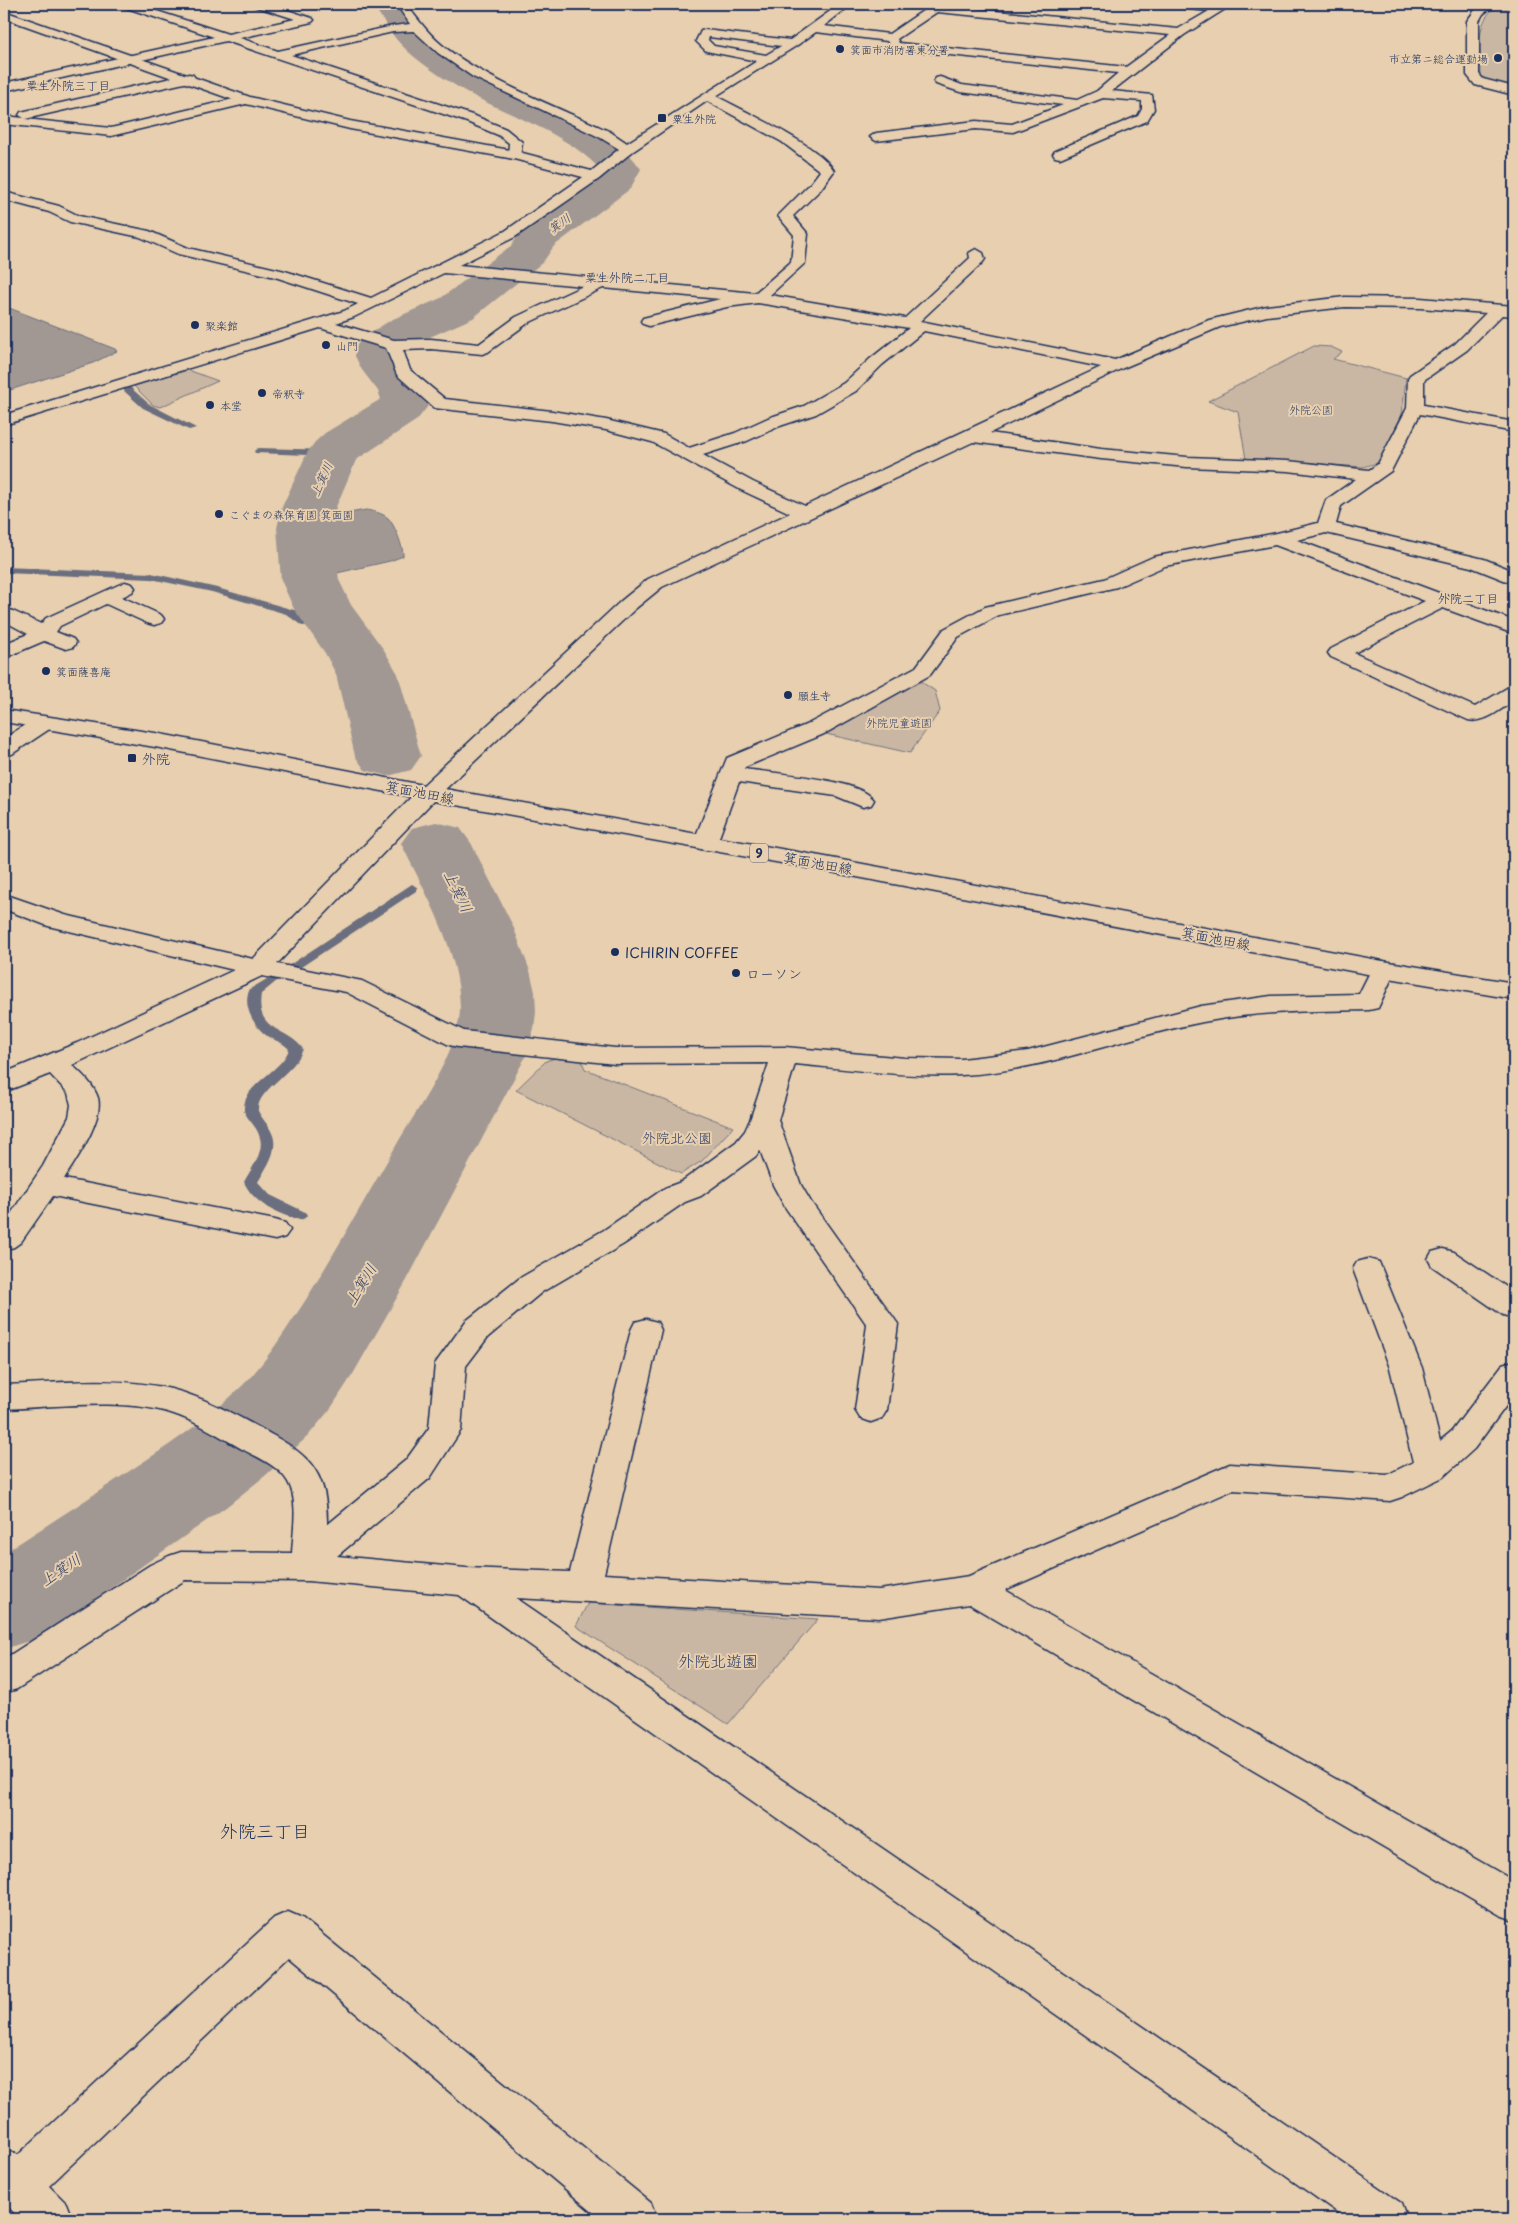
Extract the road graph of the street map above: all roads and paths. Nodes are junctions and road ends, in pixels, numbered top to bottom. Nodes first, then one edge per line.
1 (125, 4) edge
2 (258, 4) edge
3 (401, 4) edge
4 (847, 4) edge
5 (1170, 4) edge
6 (1491, 4) edge
7 (938, 6) edge
8 (1224, 6) edge
9 (4, 14) edge
10 (1026, 17) junction
11 (417, 27) junction
12 (812, 28) junction
13 (1011, 30) dead end
14 (1180, 33) junction
15 (230, 38) junction
16 (891, 38) junction
17 (996, 43) dead end
18 (792, 44) junction
19 (1142, 46) dead end
20 (1161, 48) junction
21 (277, 55) junction
22 (981, 55) junction
23 (132, 59) junction
24 (768, 59) junction
25 (1128, 71) junction
26 (21, 73) dead end
27 (190, 78) junction
28 (38, 79) junction
29 (940, 81) dead end
30 (4, 87) edge
31 (1514, 91) edge
32 (1101, 94) junction
33 (707, 96) junction
34 (246, 100) junction
35 (1078, 104) junction
36 (4, 120) edge
37 (876, 137) dead end
38 (627, 149) junction
39 (1060, 154) dead end
40 (515, 155) junction
41 (598, 172) junction
42 (4, 196) edge
43 (976, 253) dead end
44 (442, 268) junction
45 (598, 284) junction
46 (758, 298) junction
47 (372, 303) junction
48 (1506, 311) edge
49 (649, 321) dead end
50 (320, 323) junction
51 (915, 324) junction
52 (392, 345) junction
53 (1117, 365) junction
54 (1415, 408) junction
55 (4, 420) edge
56 (1514, 427) edge
57 (971, 436) junction
58 (688, 454) junction
59 (1374, 476) junction
60 (805, 514) junction
61 (1326, 527) junction
62 (1277, 539) junction
63 (1514, 578) edge
64 (125, 588) dead end
65 (106, 597) junction
66 (1440, 601) junction
67 (4, 614) edge
68 (154, 619) dead end
69 (1514, 628) edge
70 (44, 634) junction
71 (66, 643) dead end
72 (4, 652) edge
73 (1514, 692) edge
74 (4, 716) edge
75 (43, 723) junction
76 (4, 749) edge
77 (732, 774) junction
78 (428, 794) junction
79 (863, 800) dead end
80 (706, 844) junction
81 (4, 901) edge
82 (259, 968) junction
83 (1383, 969) junction
84 (1514, 991) edge
85 (785, 1055) junction
86 (54, 1062) junction
87 (4, 1083) edge
88 (764, 1120) junction
89 (44, 1185) junction
90 (275, 1230) dead end
91 (4, 1240) edge
92 (1443, 1259) dead end
93 (1368, 1269) dead end
94 (1514, 1307) edge
95 (646, 1330) dead end
96 (1514, 1372) edge
97 (4, 1398) edge
98 (871, 1410) dead end
99 (1431, 1468) junction
100 (308, 1567) junction
101 (466, 1582) junction
102 (584, 1586) junction
103 (973, 1589) junction
104 (4, 1678) edge
105 (1514, 1902) edge
106 (11, 2178) edge
107 (50, 2219) edge
108 (635, 2219) edge
109 (1386, 2219) edge

1 - 15 street
2 - 15 street
3 - 11 street
4 - 12 street
5 - 8 street
6 - 31 street
7 - 10 street
7 - 16 street
8 - 14 street
9 - 23 street
10 - 13 street
10 - 14 street
11 - 21 street
11 - 38 street
12 - 16 street
12 - 18 street
14 - 20 street
15 - 21 street
15 - 23 street
16 - 22 street
17 - 22 street
18 - 24 street
18 - 24 street
19 - 20 street
20 - 25 street
21 - 40 street
22 - 25 street
23 - 27 street
23 - 28 street
24 - 33 street
25 - 32 street
26 - 28 street
27 - 34 street
27 - 36 street
28 - 30 street
29 - 35 street
32 - 35 street
32 - 39 street
33 - 38 street
33 - 46 street
34 - 36 street
34 - 40 street
35 - 37 street
38 - 41 street
40 - 41 street
41 - 44 street
42 - 47 street
43 - 51 street
44 - 45 street
44 - 47 street
45 - 46 street
45 - 52 street
46 - 49 street
46 - 51 street
47 - 50 street
48 - 53 street
48 - 54 street
50 - 52 street
50 - 55 street
51 - 53 street
51 - 58 street
52 - 58 street
53 - 57 street
54 - 56 street
54 - 59 street
57 - 59 street
57 - 60 street
58 - 60 street
59 - 61 street
60 - 78 street
61 - 62 street
61 - 63 street
62 - 66 street
62 - 77 street
64 - 65 street
65 - 68 street
65 - 70 street
66 - 69 street
66 - 73 street
67 - 70 street
70 - 71 street
70 - 72 street
74 - 75 street, 箕面池田線 / 9
75 - 76 street
75 - 78 street, 箕面池田線 / 9
77 - 79 street
77 - 80 street
78 - 80 street, 箕面池田線 / 9
78 - 82 street
80 - 83 street, 箕面池田線 / 9
81 - 82 street
82 - 85 street
82 - 86 street
83 - 84 street, 箕面池田線 / 9
83 - 85 street
85 - 88 street
86 - 87 street
86 - 89 street
88 - 98 street
88 - 100 street
89 - 90 street
89 - 91 street
92 - 94 street
93 - 99 street
95 - 102 street
96 - 99 street
97 - 100 street
99 - 103 street
100 - 101 street
100 - 104 street
101 - 102 street
101 - 109 street
102 - 103 street
103 - 105 street
106 - 107 street
106 - 108 street

